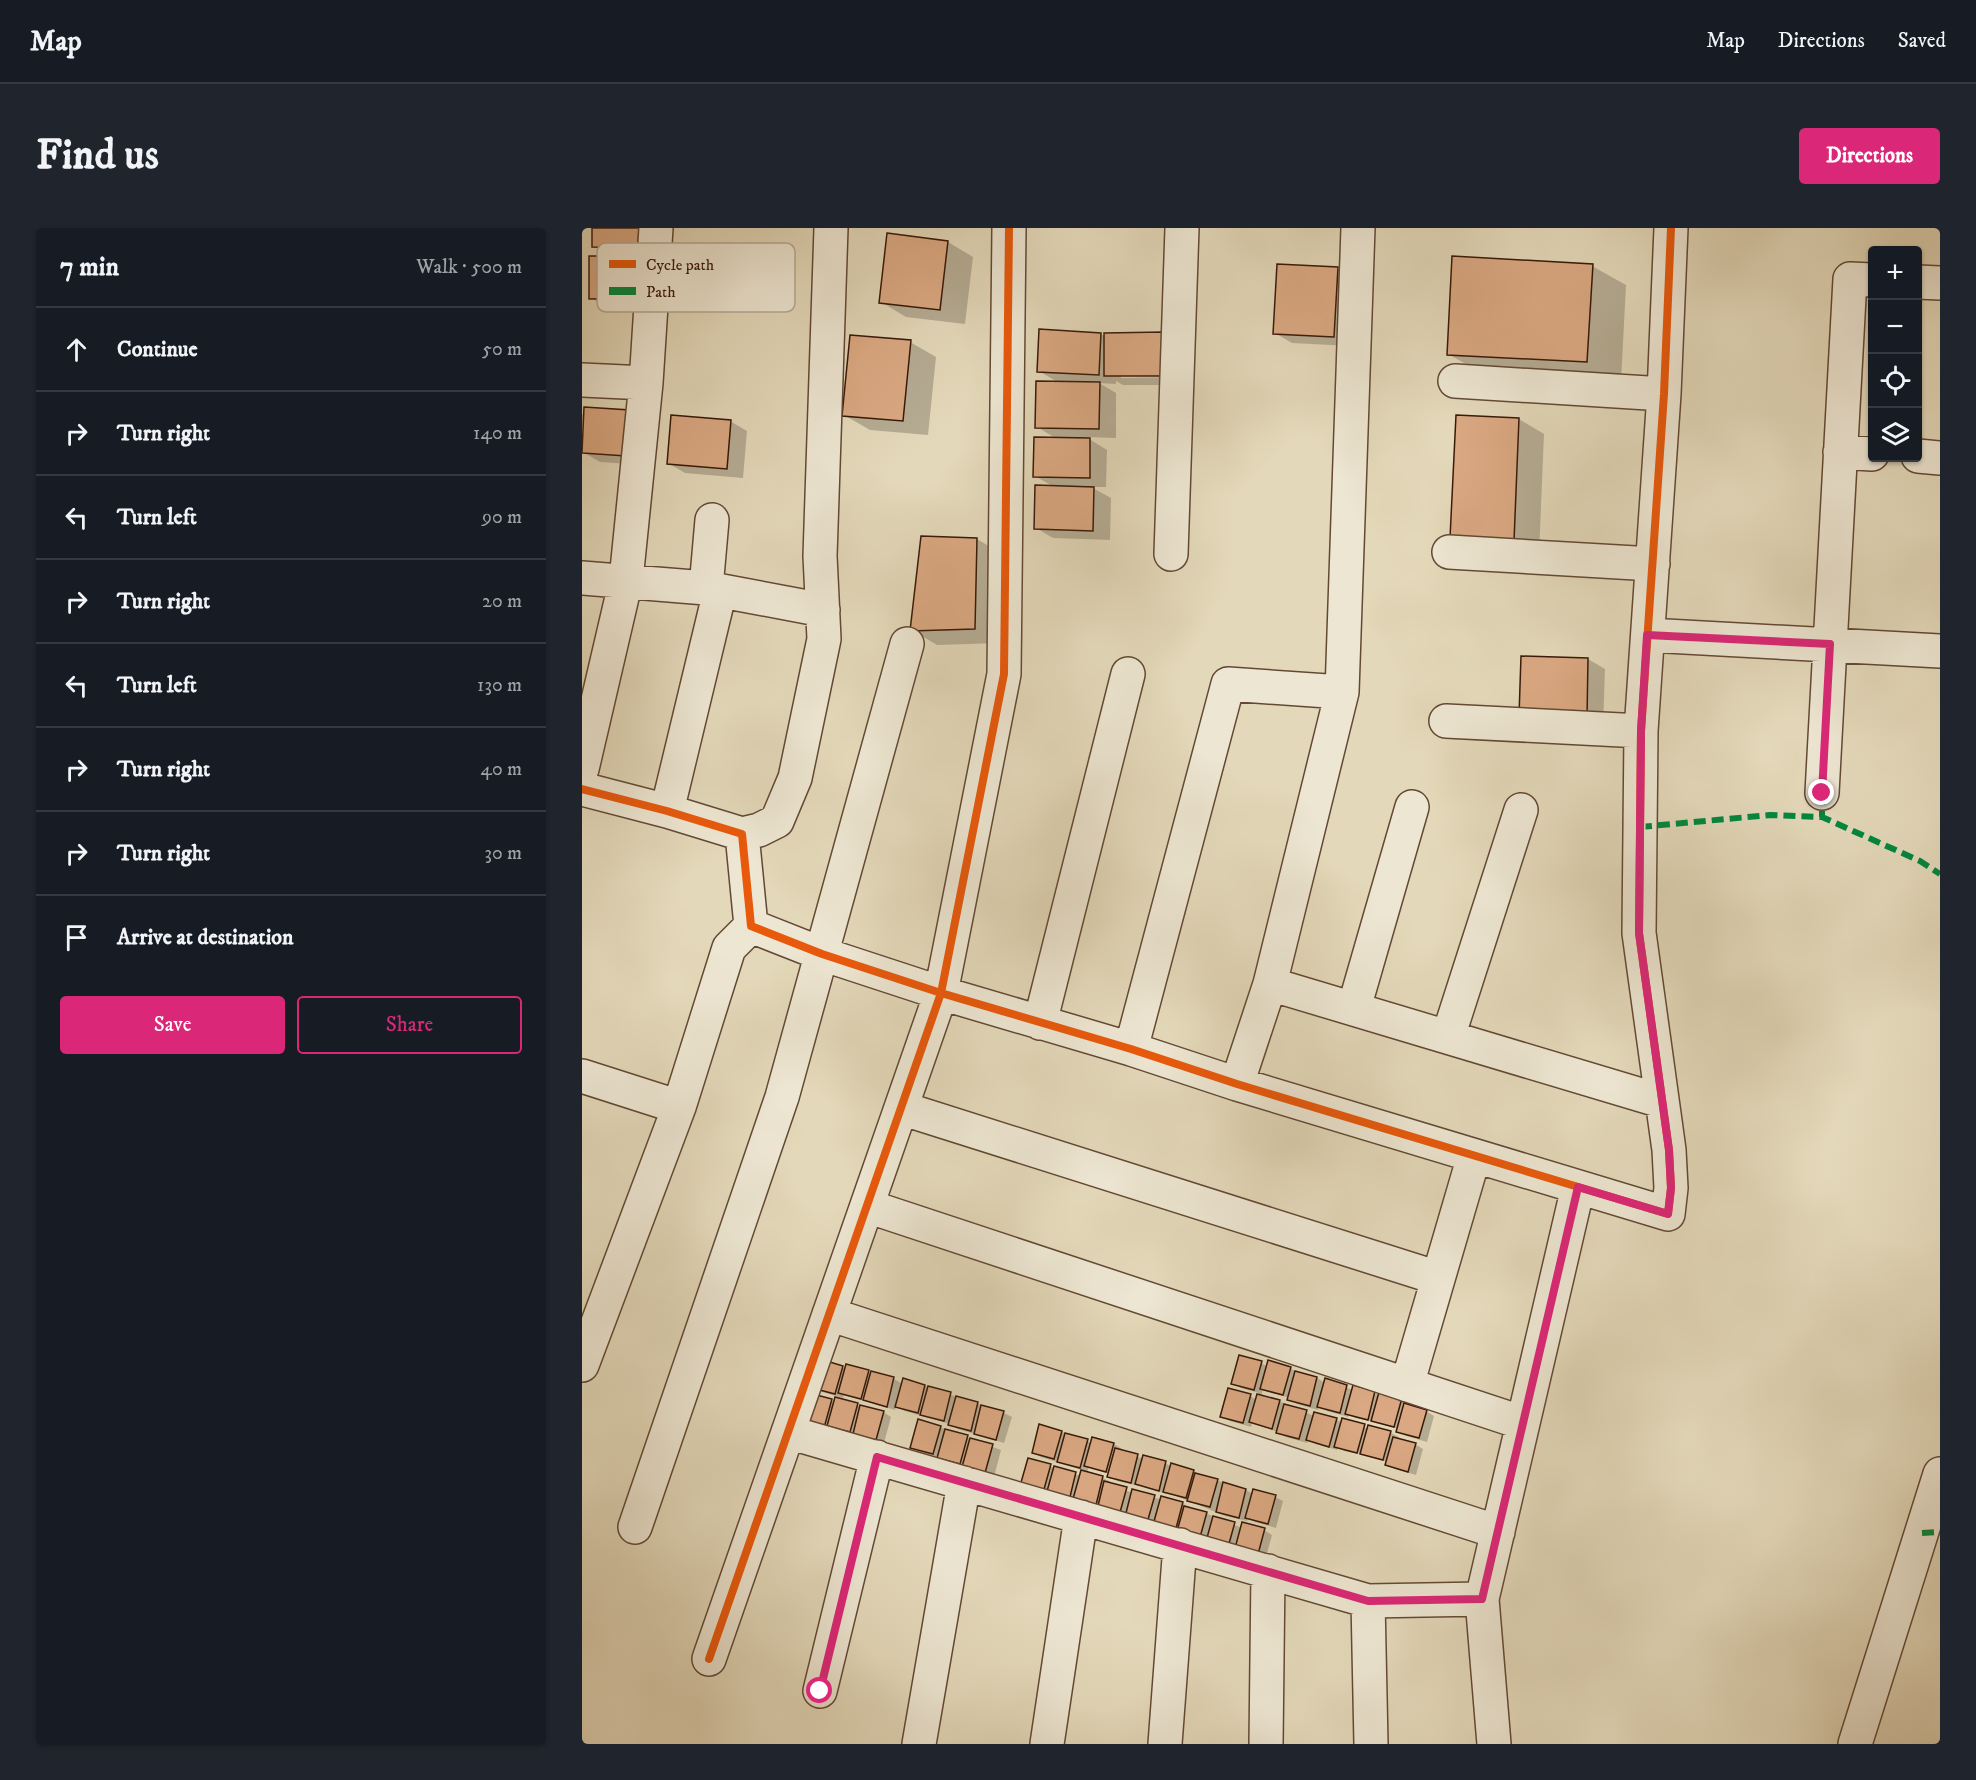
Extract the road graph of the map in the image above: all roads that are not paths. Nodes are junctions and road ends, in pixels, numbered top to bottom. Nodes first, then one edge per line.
1 (656, 228) edge
2 (831, 228) edge
3 (1009, 228) edge
4 (1182, 228) edge
5 (1358, 228) edge
6 (1671, 228) edge
7 (655, 243) edge
8 (1868, 280) edge
9 (1922, 282) edge
10 (1940, 283) edge
11 (651, 312) edge
12 (582, 380) edge
13 (1455, 381) dead end
14 (646, 383) junction
15 (1664, 394) junction
16 (1840, 452) junction
17 (1868, 454) edge
18 (1922, 456) edge
19 (1940, 458) edge
20 (712, 520) dead end
21 (1449, 552) dead end
22 (1171, 554) dead end
23 (1653, 564) junction
24 (582, 578) edge
25 (626, 580) junction
26 (713, 589) junction
27 (823, 610) junction
28 (1647, 635) junction
29 (907, 644) dead end
30 (1830, 644) junction
31 (1940, 651) edge
32 (1128, 674) dead end
33 (1342, 692) junction
34 (1446, 721) dead end
35 (1641, 731) junction
36 (582, 769) edge
37 (582, 789) edge
38 (1822, 793) dead end
39 (1412, 807) dead end
40 (1521, 810) dead end
41 (667, 811) junction
42 (742, 834) junction
43 (751, 926) junction
44 (822, 954) junction
45 (1270, 984) junction
46 (941, 993) junction
47 (1354, 1008) junction
48 (1040, 1023) junction
49 (1448, 1037) junction
50 (1131, 1050) junction
51 (582, 1076) edge
52 (1237, 1084) junction
53 (1661, 1101) junction
54 (679, 1107) junction
55 (901, 1108) junction
56 (1474, 1156) junction
57 (1578, 1187) junction
58 (867, 1206) junction
59 (1438, 1278) junction
60 (829, 1314) junction
61 (582, 1365) edge
62 (1407, 1385) junction
63 (1523, 1424) junction
64 (788, 1432) junction
65 (877, 1457) junction
66 (1940, 1474) edge
67 (964, 1483) junction
68 (1081, 1517) junction
69 (635, 1527) dead end
70 (1498, 1532) junction
71 (1180, 1545) junction
72 (1268, 1571) junction
73 (1482, 1599) junction
74 (1368, 1601) junction
75 (709, 1659) dead end
76 (820, 1691) dead end
77 (919, 1744) edge
78 (1047, 1744) edge
79 (1165, 1744) edge
80 (1266, 1744) edge
81 (1371, 1744) edge
82 (1494, 1744) edge
83 (1855, 1744) edge

1 - 7 street
2 - 27 street
3 - 46 street
4 - 22 street
5 - 33 street
6 - 15 street
8 - 16 street
9 - 10 street
11 - 14 street
12 - 14 street
13 - 15 street
14 - 25 street
15 - 23 street
16 - 17 street
16 - 30 street
18 - 19 street
20 - 26 street
21 - 23 street
23 - 28 street
24 - 25 street
25 - 26 street
25 - 36 street
26 - 27 street
26 - 41 street
27 - 42 street
28 - 30 street
28 - 35 street
29 - 44 street
30 - 31 street
30 - 38 street
32 - 48 street
33 - 45 street
33 - 50 street
34 - 35 street
35 - 53 street
37 - 41 street
39 - 47 street
40 - 49 street
41 - 42 street
42 - 43 street
43 - 44 street
43 - 54 street
44 - 46 street
44 - 69 street
45 - 47 street
45 - 52 street
46 - 48 street
46 - 55 street
47 - 49 street
48 - 50 street
49 - 53 street
50 - 52 street
51 - 54 street
52 - 56 street
53 - 57 street
54 - 61 street
55 - 58 street
55 - 59 street
56 - 57 street
56 - 59 street
57 - 63 street
58 - 60 street
58 - 62 street
59 - 62 street
60 - 64 street
60 - 70 street
62 - 63 street
63 - 70 street
64 - 65 street
64 - 75 street
65 - 67 street
65 - 76 street
66 - 83 street
67 - 68 street
67 - 77 street
68 - 71 street
68 - 78 street
70 - 73 street
71 - 72 street
71 - 79 street
72 - 74 street
72 - 80 street
73 - 74 street
73 - 82 street
74 - 81 street

